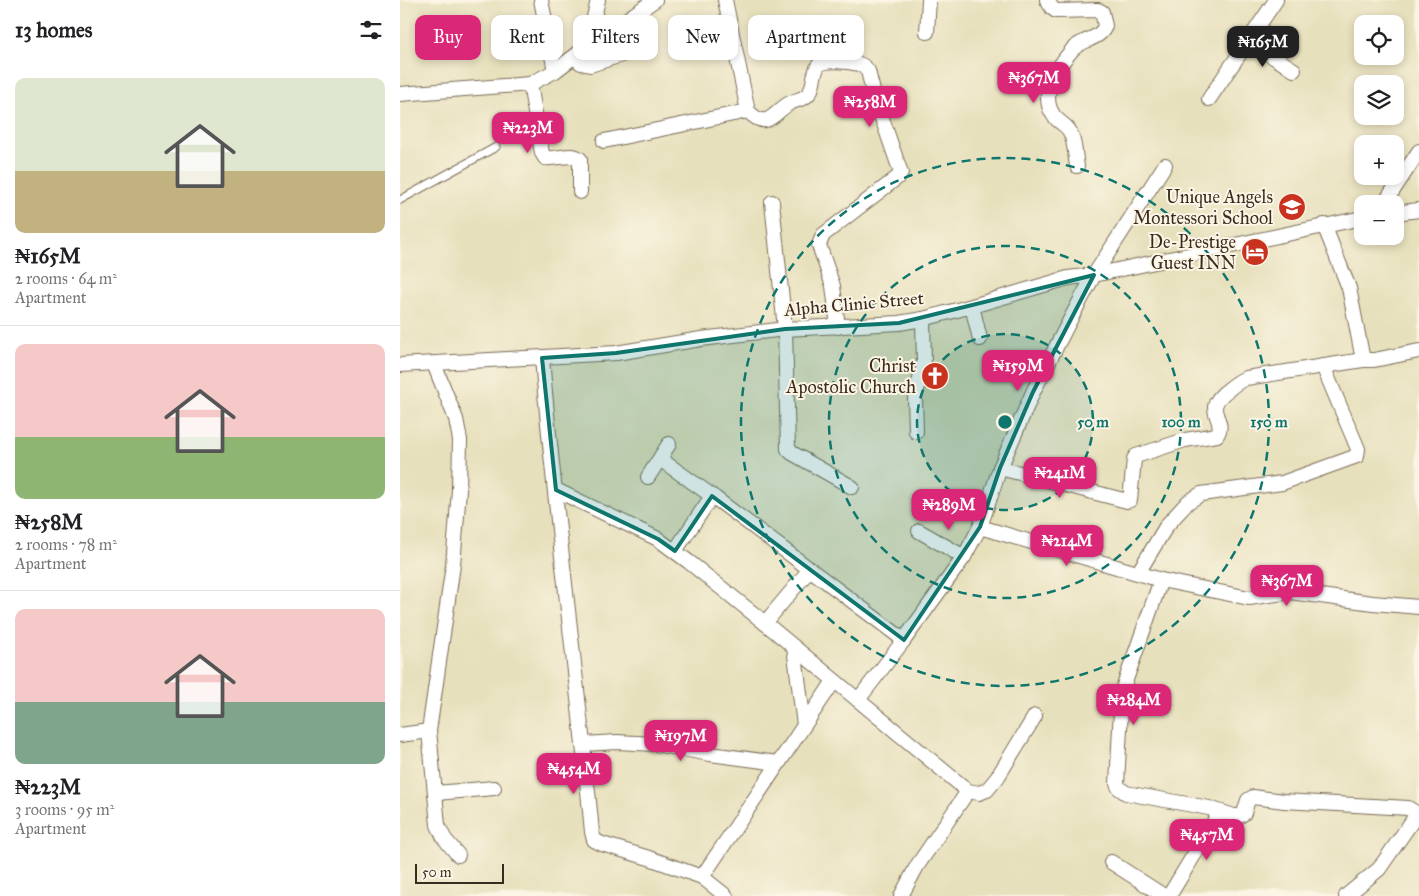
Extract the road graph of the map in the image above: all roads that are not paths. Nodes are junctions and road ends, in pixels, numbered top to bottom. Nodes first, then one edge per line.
1 (541, 0) edge
2 (598, 0) edge
3 (655, 0) edge
4 (725, 0) edge
5 (929, 0) edge
6 (1046, 0) edge
7 (1276, 0) edge
8 (594, 15) edge
9 (633, 15) edge
10 (926, 32) dead end
11 (1248, 41) junction
12 (573, 58) edge
13 (578, 60) edge
14 (606, 60) edge
15 (1294, 70) dead end
16 (555, 71) junction
17 (530, 84) junction
18 (400, 94) edge
19 (1209, 99) dead end
20 (748, 111) junction
21 (604, 141) dead end
22 (496, 147) dead end
23 (1419, 151) edge
24 (1165, 165) dead end
25 (1077, 166) dead end
26 (580, 192) dead end
27 (1390, 195) edge
28 (400, 200) edge
29 (772, 202) dead end
30 (1419, 210) edge
31 (1404, 212) edge
32 (1354, 219) edge
33 (1324, 225) junction
34 (1094, 274) junction
35 (972, 306) junction
36 (923, 319) junction
37 (838, 327) junction
38 (785, 328) junction
39 (980, 339) dead end
40 (1419, 351) edge
41 (542, 358) junction
42 (1363, 360) junction
43 (434, 364) junction
44 (400, 365) edge
45 (1323, 366) junction
46 (916, 432) dead end
47 (669, 444) dead end
48 (660, 459) junction
49 (1000, 468) junction
50 (648, 478) dead end
51 (852, 487) dead end
52 (556, 490) junction
53 (712, 496) junction
54 (980, 527) junction
55 (919, 531) dead end
56 (675, 551) junction
57 (964, 557) junction
58 (810, 569) junction
59 (1138, 573) junction
60 (1161, 580) junction
61 (1419, 607) edge
62 (765, 623) junction
63 (904, 640) junction
64 (794, 647) junction
65 (834, 681) junction
66 (858, 700) junction
67 (1035, 716) dead end
68 (804, 725) junction
69 (429, 731) junction
70 (400, 735) edge
71 (584, 744) junction
72 (778, 763) junction
73 (494, 788) dead end
74 (968, 791) junction
75 (436, 793) junction
76 (1417, 810) edge
77 (1220, 812) junction
78 (458, 854) dead end
79 (1111, 862) dead end
80 (702, 877) junction
81 (726, 896) edge
82 (901, 896) edge
83 (1164, 896) edge
84 (1169, 896) edge
85 (1346, 896) edge

1 - 16 street
2 - 8 street
3 - 9 street
4 - 20 street
5 - 10 street
6 - 25 street
7 - 11 street
11 - 15 street
11 - 19 street
12 - 16 street
13 - 14 street
16 - 17 street
17 - 18 street
17 - 26 street
20 - 21 street
20 - 37 street
22 - 28 lane
23 - 27 street
24 - 34 street
29 - 38 street
30 - 31 street
32 - 33 street, Alpha Clinic Street
33 - 34 street, Alpha Clinic Street
33 - 42 street
34 - 35 street, Alpha Clinic Street
34 - 49 street
35 - 36 street, Alpha Clinic Street
35 - 39 street
36 - 37 street, Alpha Clinic Street
36 - 46 street
37 - 38 street, Alpha Clinic Street
38 - 41 street, Alpha Clinic Street
38 - 51 street
40 - 42 street
41 - 43 street, Alpha Clinic Street
41 - 52 street
42 - 45 street
43 - 44 street, Alpha Clinic Street
43 - 69 street
45 - 49 street
45 - 59 street
47 - 48 street
48 - 50 street
48 - 53 street
49 - 54 street
52 - 56 street
52 - 71 street
53 - 56 street
53 - 58 street
54 - 57 street
54 - 59 street
55 - 57 street
56 - 62 street
57 - 63 street
58 - 62 street
58 - 63 street
59 - 60 street
60 - 61 street
60 - 77 street
62 - 64 street
63 - 66 street
64 - 65 street
64 - 68 street
65 - 66 street
65 - 68 street
66 - 74 street
67 - 74 street
68 - 72 street
69 - 70 street
69 - 75 street
71 - 72 street
71 - 80 street
72 - 80 street
73 - 75 street
74 - 82 street
75 - 78 street
76 - 77 street
76 - 85 street
77 - 84 street
79 - 83 street
80 - 81 street

